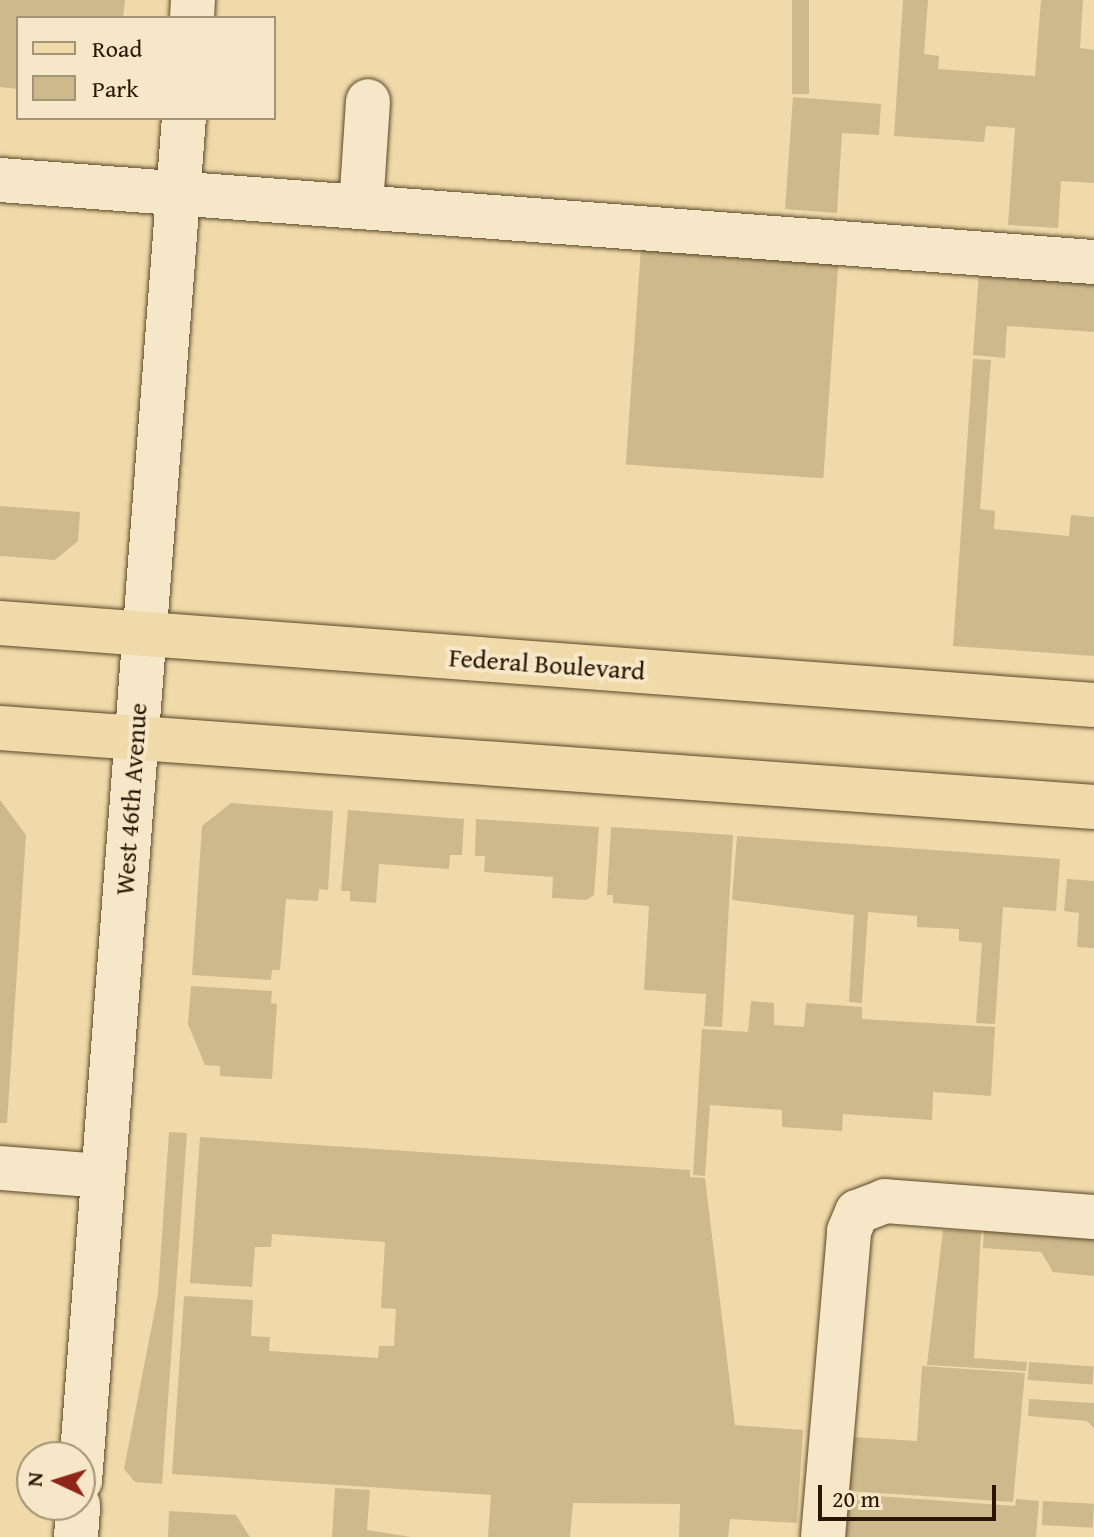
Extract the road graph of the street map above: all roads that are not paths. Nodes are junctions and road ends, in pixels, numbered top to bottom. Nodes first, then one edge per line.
1 (368, 101) dead end
2 (184, 120) edge
3 (0, 180) edge
4 (178, 194) junction
5 (361, 207) junction
6 (1094, 262) edge
7 (0, 623) edge
8 (143, 634) junction
9 (1094, 705) edge
10 (0, 728) edge
11 (135, 738) junction
12 (1094, 807) edge
13 (0, 1168) edge
14 (101, 1176) junction
15 (1094, 1217) edge
16 (83, 1441) edge
17 (823, 1537) edge

1 - 5 street
2 - 4 street, West 46th Avenue
3 - 4 street
4 - 5 street
4 - 8 street, West 46th Avenue
5 - 6 street
7 - 8 main road, Federal Boulevard
8 - 9 main road, Federal Boulevard
8 - 11 street, West 46th Avenue
10 - 11 main road
11 - 12 main road
11 - 14 street, West 46th Avenue
13 - 14 street
14 - 16 street, West 46th Avenue
15 - 17 street

